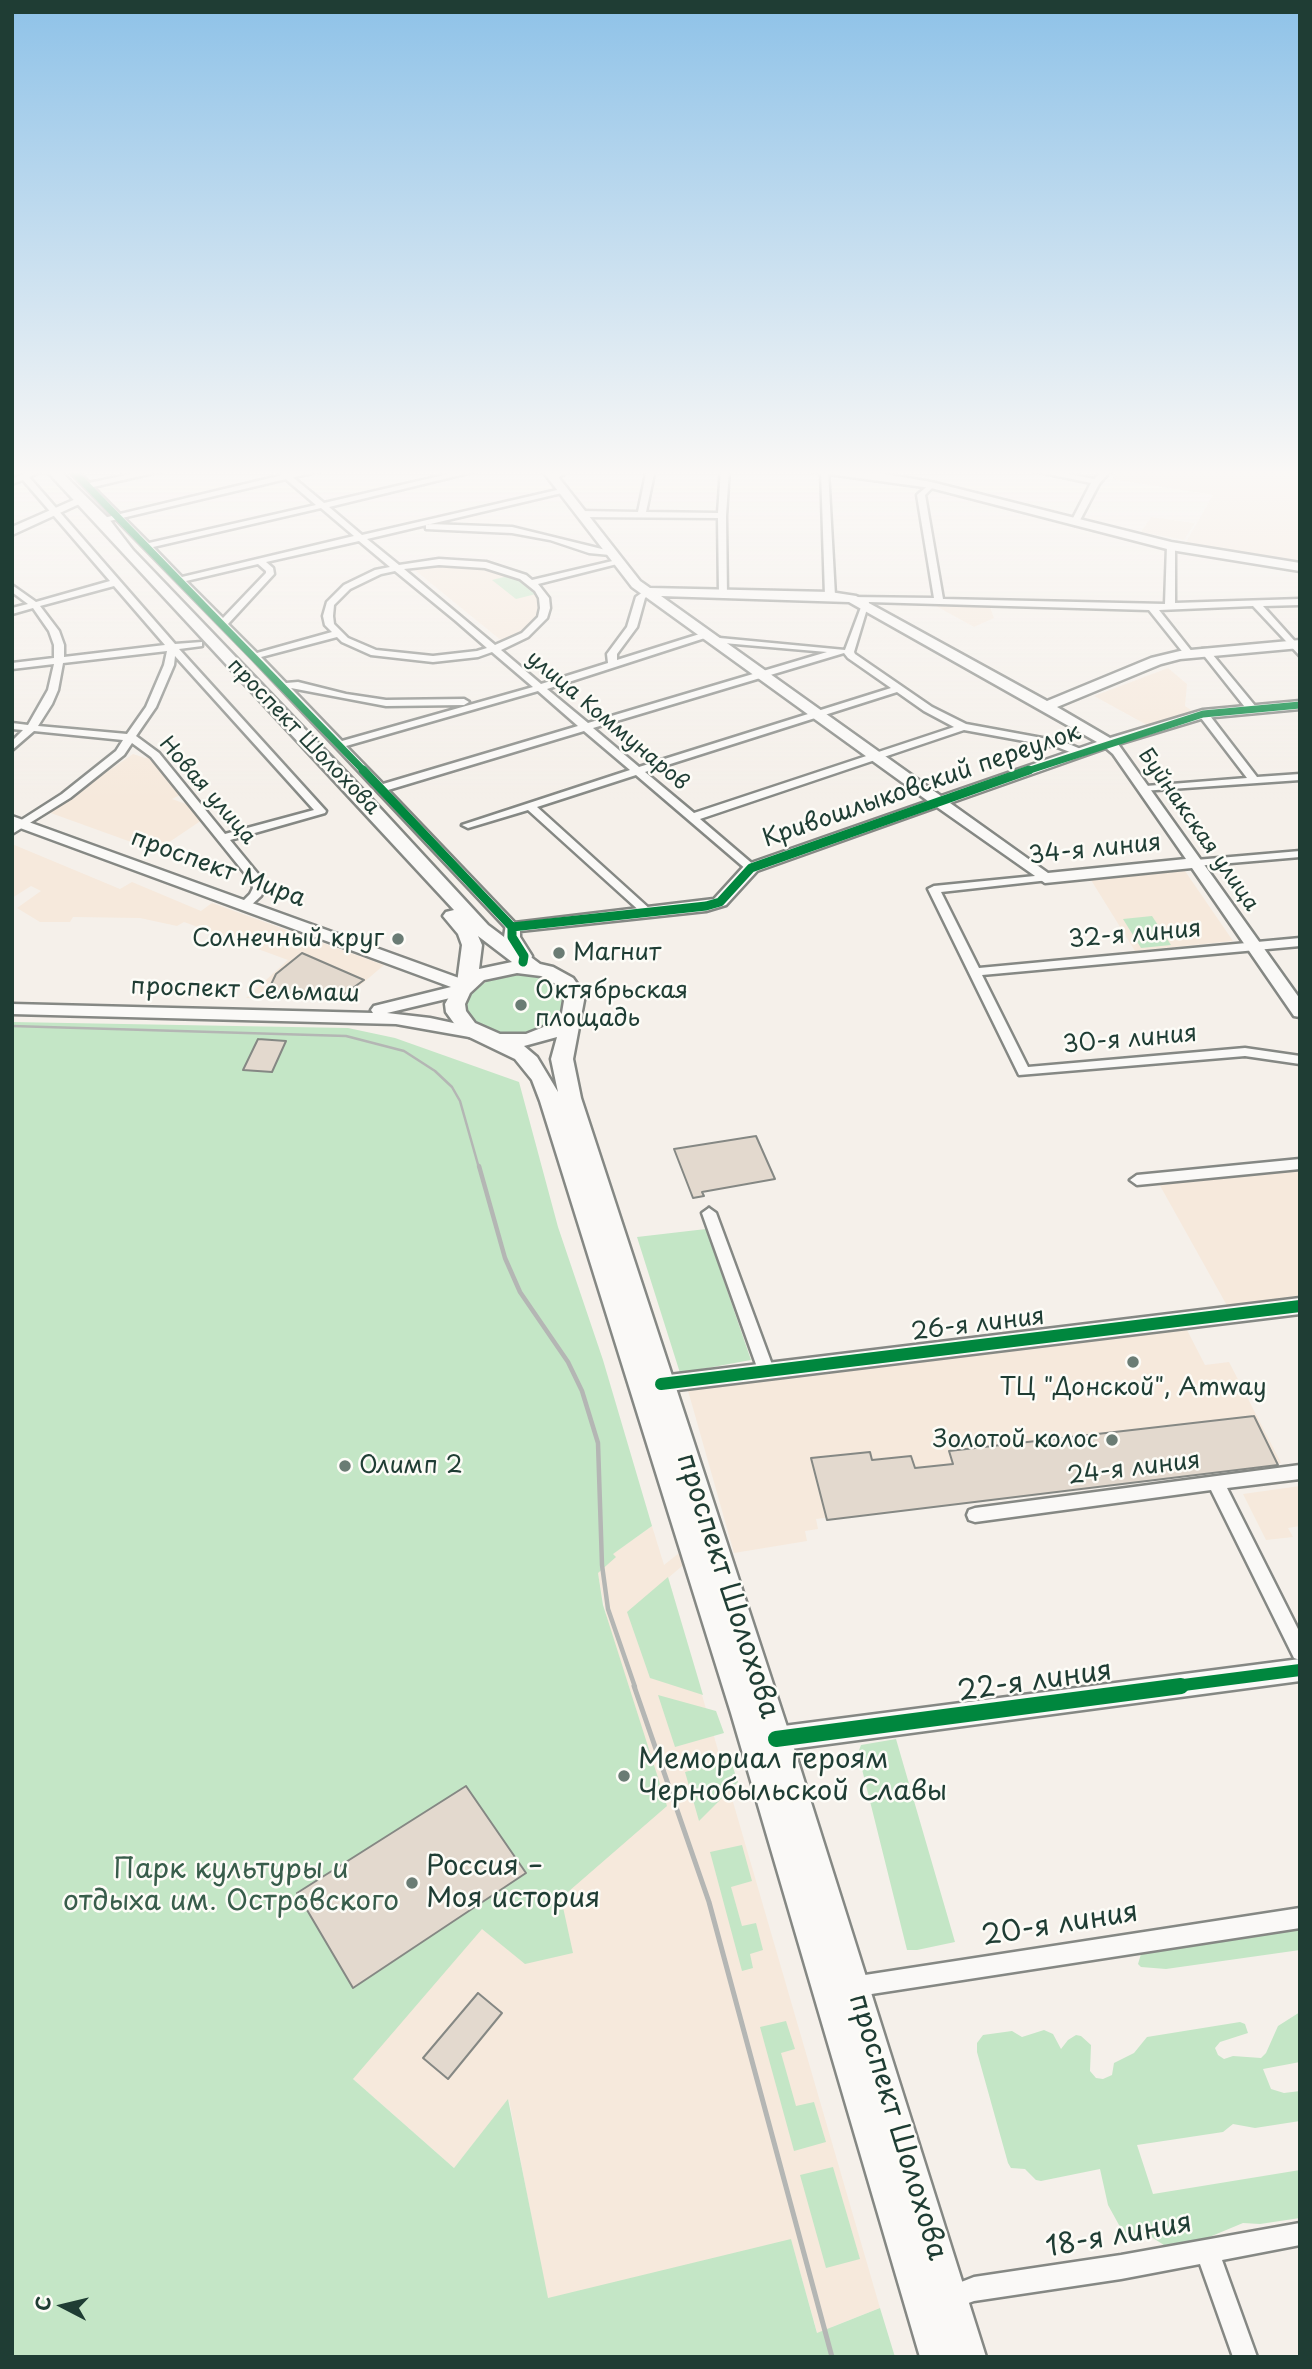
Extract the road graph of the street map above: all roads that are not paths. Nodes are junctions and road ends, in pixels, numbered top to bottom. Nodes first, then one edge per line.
1 (116, 580) edge
2 (148, 580) edge
3 (153, 580) edge
4 (180, 580) edge
5 (265, 580) edge
6 (360, 580) edge
7 (412, 580) edge
8 (525, 580) edge
9 (543, 580) edge
10 (632, 580) edge
11 (724, 580) edge
12 (829, 580) edge
13 (935, 580) edge
14 (1170, 580) edge
15 (118, 582) junction
16 (532, 583) junction
17 (12, 588) edge
18 (647, 592) junction
19 (724, 594) junction
20 (830, 596) junction
21 (852, 599) junction
22 (939, 601) junction
23 (1300, 601) edge
24 (866, 604) junction
25 (1256, 604) junction
26 (35, 605) junction
27 (1152, 607) junction
28 (1170, 607) junction
29 (12, 611) edge
30 (223, 624) junction
31 (337, 634) junction
32 (709, 637) junction
33 (199, 643) junction
34 (172, 647) junction
35 (1297, 647) edge
36 (494, 649) junction
37 (845, 651) junction
38 (1205, 651) junction
39 (1188, 653) junction
40 (255, 656) junction
41 (59, 661) junction
42 (613, 664) junction
43 (12, 666) edge
44 (763, 675) junction
45 (282, 686) junction
46 (539, 688) junction
47 (898, 688) junction
48 (482, 704) junction
49 (1300, 705) edge
50 (1047, 706) junction
51 (1252, 709) junction
52 (817, 714) junction
53 (1203, 714) junction
54 (12, 726) edge
55 (585, 727) junction
56 (963, 727) junction
57 (31, 728) junction
58 (132, 738) junction
59 (1108, 743) junction
60 (340, 745) junction
61 (12, 747) edge
62 (1079, 752) junction
63 (875, 756) junction
64 (637, 771) junction
65 (1300, 777) edge
66 (1255, 781) junction
67 (382, 788) junction
68 (1146, 789) junction
69 (941, 802) junction
70 (530, 806) junction
71 (691, 818) junction
72 (16, 825) edge
73 (468, 825) dead end
74 (224, 838) junction
75 (1300, 854) edge
76 (1196, 863) junction
77 (751, 868) junction
78 (1045, 878) junction
79 (244, 906) junction
80 (647, 912) junction
81 (510, 926) junction
82 (483, 930) junction
83 (1300, 942) edge
84 (1252, 945) junction
85 (528, 965) junction
86 (975, 972) junction
87 (465, 982) junction
88 (12, 1003) edge
89 (12, 1009) edge
90 (1300, 1012) edge
91 (572, 1015) junction
92 (475, 1033) junction
93 (497, 1040) junction
94 (1300, 1060) edge
95 (1300, 1164) edge
96 (1137, 1180) dead end
97 (709, 1213) dead end
98 (1300, 1306) edge
99 (766, 1370) junction
100 (661, 1384) junction
101 (1300, 1472) edge
102 (1216, 1483) junction
103 (975, 1515) dead end
104 (1300, 1652) edge
105 (1300, 1670) edge
106 (776, 1739) junction
107 (1300, 1918) edge
108 (842, 1988) junction
109 (1300, 2234) edge
110 (1207, 2251) junction
111 (949, 2298) junction
112 (939, 2357) edge
113 (967, 2357) edge
114 (1245, 2357) edge

1 - 15 street
2 - 33 main road, проспект Шолохова
3 - 82 main road, проспект Шолохова
4 - 30 street
5 - 30 street
6 - 31 street
7 - 36 street, улица Коммунаров
8 - 16 street
9 - 16 street
10 - 18 street
11 - 19 street
12 - 20 street
13 - 22 street
14 - 28 street
15 - 26 street
15 - 34 street
16 - 36 street
17 - 26 street
18 - 19 street, Буйнакская улица
18 - 32 street
18 - 42 street
19 - 20 street, Буйнакская улица
20 - 21 street, Буйнакская улица
21 - 22 street
21 - 24 street, Буйнакская улица
22 - 27 street
23 - 25 street
24 - 37 street
24 - 50 street, Буйнакская улица
25 - 28 street
25 - 35 street
26 - 29 street
26 - 41 street
27 - 28 street
27 - 39 street
30 - 40 street
31 - 36 street
31 - 40 street
32 - 37 street
32 - 42 street
32 - 44 street
33 - 34 street
33 - 87 main road, проспект Шолохова
34 - 41 street
34 - 58 street
34 - 74 street
35 - 38 street
36 - 46 street, улица Коммунаров
37 - 44 street
37 - 47 street
38 - 39 street
38 - 51 street
39 - 50 street
40 - 45 street
41 - 43 street
41 - 57 street
42 - 46 street
44 - 52 street
44 - 55 street
45 - 48 street
45 - 60 street
46 - 48 street
46 - 55 street, улица Коммунаров
47 - 52 street
47 - 56 street
48 - 60 street
49 - 51 street, Кривошлыковский переулок
50 - 59 street, Буйнакская улица
51 - 53 street, Кривошлыковский переулок
52 - 63 street
52 - 64 street
53 - 59 street, Кривошлыковский переулок
53 - 66 street
54 - 57 street
55 - 64 street, улица Коммунаров
55 - 67 street
56 - 62 street
56 - 63 street
57 - 58 street
57 - 61 street
58 - 72 street
58 - 74 street, Новая улица
59 - 62 street, Кривошлыковский переулок
59 - 68 street, Буйнакская улица
60 - 67 street
62 - 69 street, Кривошлыковский переулок
63 - 69 street
63 - 71 street
64 - 70 street
64 - 71 street, улица Коммунаров
65 - 66 street
66 - 68 street
67 - 81 street
68 - 76 street, Буйнакская улица
69 - 77 street, Кривошлыковский переулок
69 - 78 street
70 - 73 street
70 - 80 street
71 - 77 street, улица Коммунаров
72 - 79 street, проспект Мира
74 - 79 street, Новая улица
75 - 76 street, 34-я линия
76 - 78 street, 34-я линия
76 - 84 street, Буйнакская улица
77 - 80 street, Кривошлыковский переулок
78 - 86 street, 34-я линия
79 - 87 street, проспект Мира
80 - 81 street, Кривошлыковский переулок
81 - 82 street
81 - 85 street
82 - 85 main road, проспект Шолохова
83 - 84 street, 32-я линия
84 - 86 street, 32-я линия
84 - 90 street, Буйнакская улица
85 - 87 main road
85 - 91 main road
86 - 94 street, 30-я линия
87 - 88 street, проспект Сельмаш
87 - 92 main road
89 - 92 street, проспект Сельмаш
91 - 93 main road
91 - 100 main road, проспект Шолохова
92 - 93 main road
93 - 108 main road, проспект Шолохова
95 - 96 street
97 - 99 street
98 - 99 street, 26-я линия
99 - 100 street, 26-я линия
100 - 106 main road, проспект Шолохова
101 - 102 street, 24-я линия
102 - 103 street, 24-я линия
102 - 104 street
105 - 106 street, 22-я линия
106 - 108 main road, проспект Шолохова
107 - 108 street, 20-я линия
108 - 111 main road, проспект Шолохова
108 - 112 main road, проспект Шолохова
109 - 110 street, 18-я линия
110 - 111 street, 18-я линия
110 - 114 street
111 - 113 main road, проспект Шолохова

